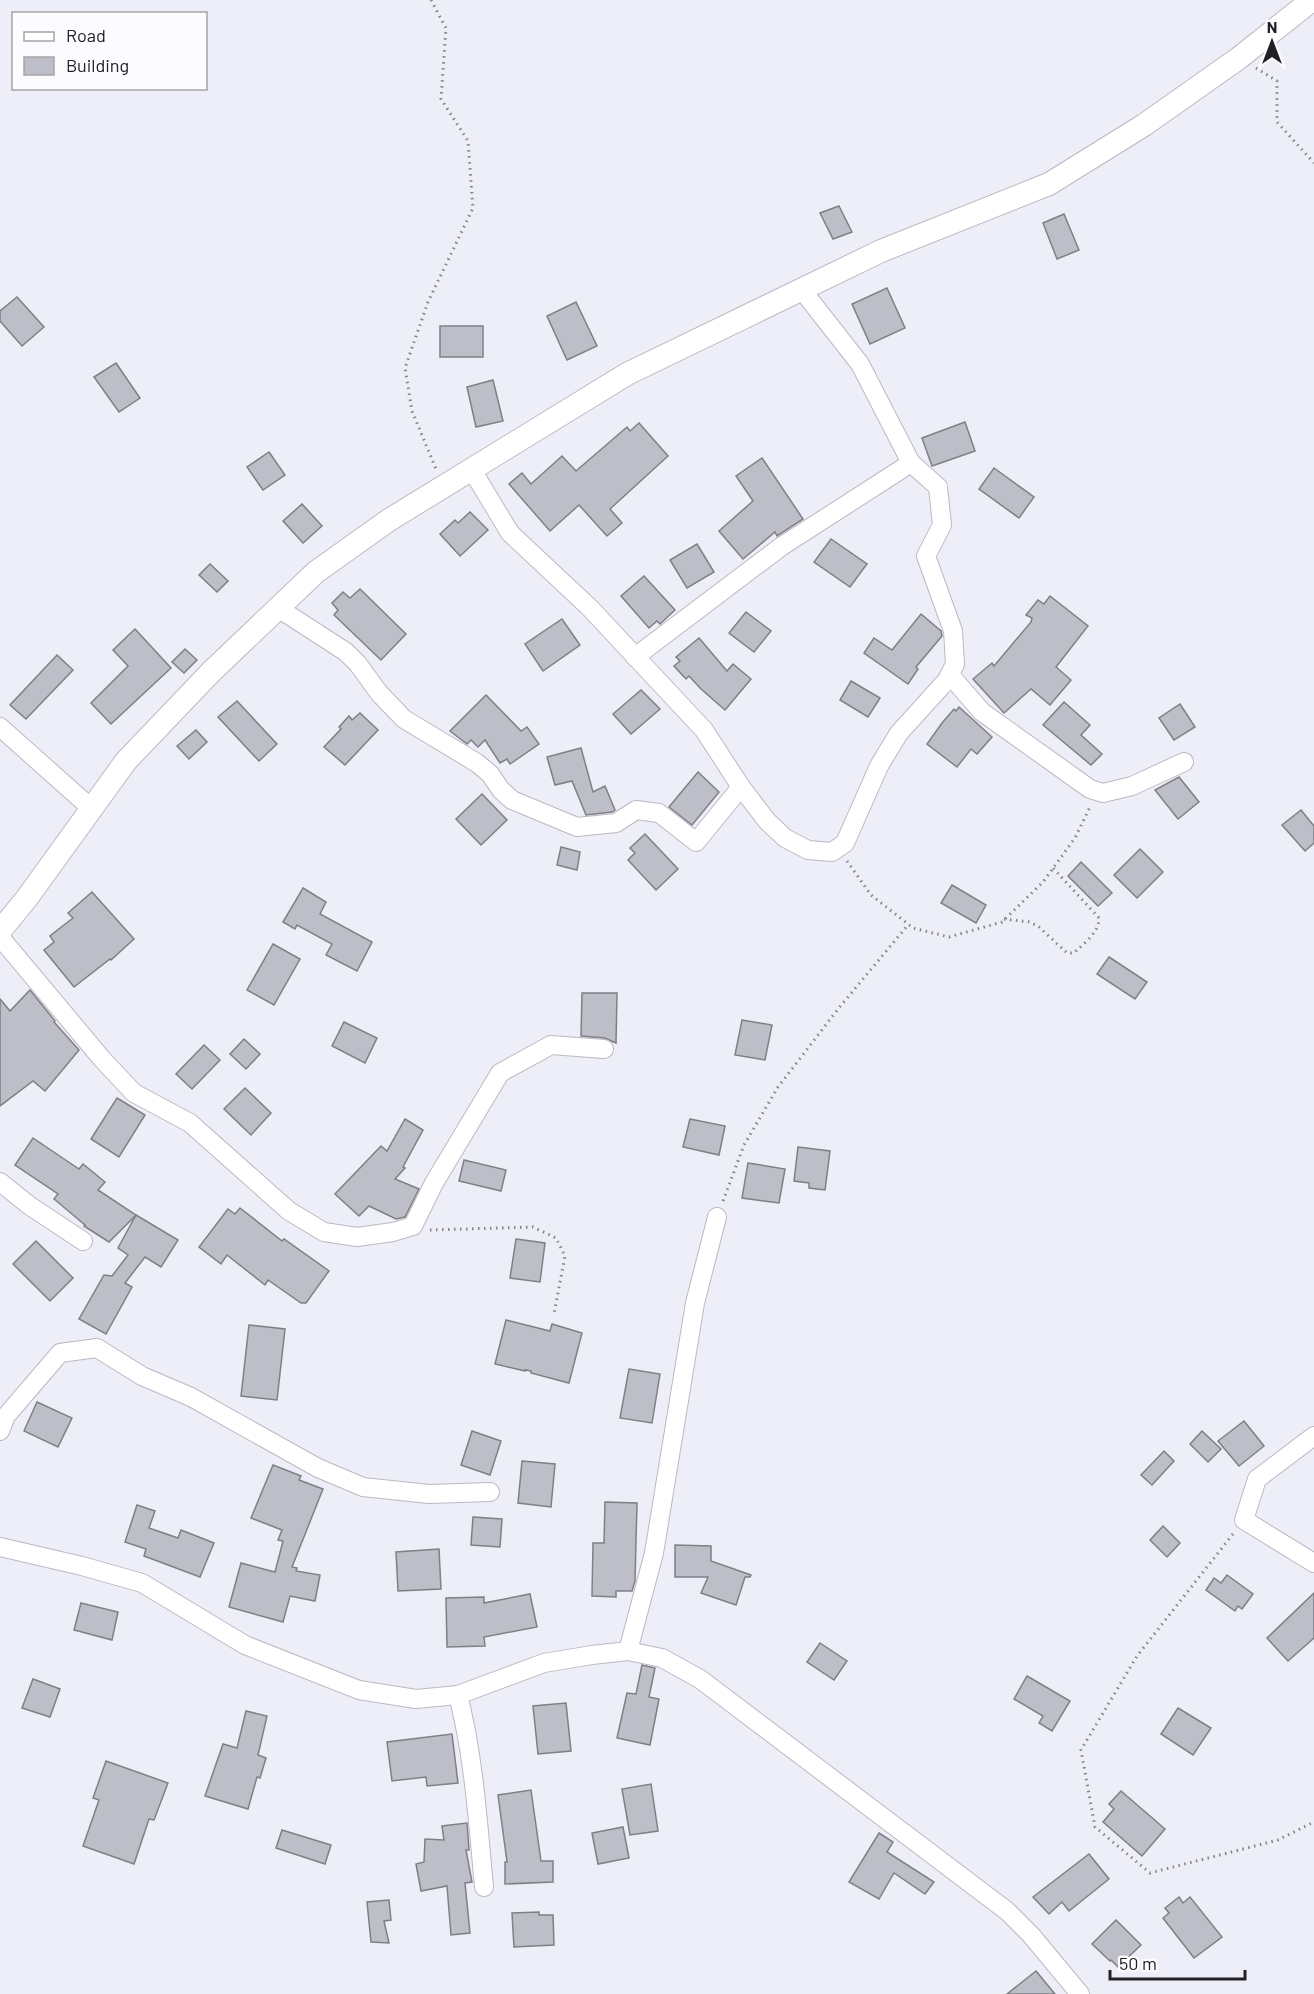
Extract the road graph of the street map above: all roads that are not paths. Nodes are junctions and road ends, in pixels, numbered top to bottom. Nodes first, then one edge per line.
1 (1312, 0) edge
2 (802, 290) junction
3 (912, 463) junction
4 (472, 470) junction
5 (278, 608) junction
6 (635, 657) junction
7 (950, 675) junction
8 (0, 727) edge
9 (1184, 762) dead end
10 (741, 787) junction
11 (92, 808) junction
12 (0, 931) edge
13 (0, 937) edge
14 (604, 1049) dead end
15 (0, 1182) edge
16 (717, 1217) road end
17 (83, 1241) dead end
18 (0, 1431) edge
19 (1314, 1436) edge
20 (490, 1492) dead end
21 (0, 1547) edge
22 (1314, 1563) edge
23 (628, 1651) junction
24 (458, 1695) junction
25 (484, 1887) dead end
26 (1080, 1994) edge

1 - 2 street
2 - 3 street
2 - 4 street
3 - 6 street
3 - 7 street
4 - 5 street
4 - 6 street
5 - 10 street
5 - 11 street
6 - 10 street
7 - 9 street
7 - 10 street
8 - 11 street
11 - 12 street
13 - 14 street
15 - 17 street
16 - 23 street
18 - 20 street
19 - 22 street
21 - 24 street
23 - 24 street
23 - 26 street
24 - 25 street

